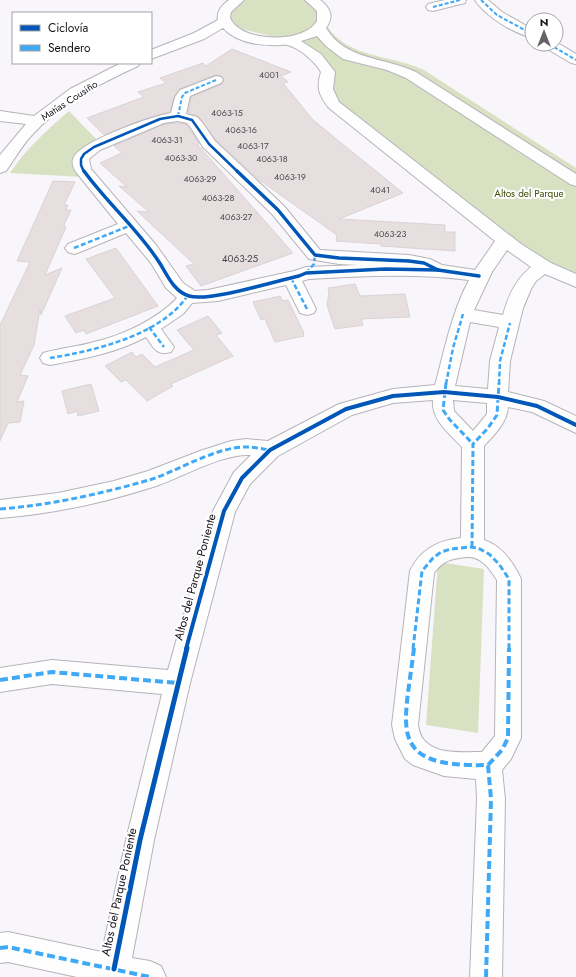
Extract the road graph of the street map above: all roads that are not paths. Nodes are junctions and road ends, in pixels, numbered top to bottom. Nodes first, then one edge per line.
1 (238, 0) edge
2 (460, 0) edge
3 (481, 0) edge
4 (319, 2) edge
5 (433, 7) dead end
6 (228, 17) edge
7 (319, 28) junction
8 (524, 29) edge
9 (288, 40) junction
10 (562, 52) edge
11 (152, 55) edge
12 (360, 60) junction
13 (576, 60) edge
14 (131, 64) edge
15 (328, 72) junction
16 (216, 80) dead end
17 (0, 116) edge
18 (178, 116) junction
19 (36, 121) junction
20 (0, 168) edge
21 (576, 181) edge
22 (129, 226) junction
23 (504, 240) junction
24 (74, 248) dead end
25 (316, 255) junction
26 (384, 264) junction
27 (543, 267) junction
28 (298, 276) junction
29 (479, 276) junction
30 (576, 282) edge
31 (188, 295) junction
32 (307, 309) dead end
33 (464, 314) junction
34 (510, 323) junction
35 (149, 327) junction
36 (164, 347) dead end
37 (50, 358) dead end
38 (444, 392) junction
39 (498, 397) junction
40 (576, 425) edge
41 (473, 444) junction
42 (270, 450) junction
43 (0, 509) edge
44 (472, 547) junction
45 (0, 680) edge
46 (177, 683) junction
47 (488, 765) junction
48 (0, 948) edge
49 (114, 969) junction
50 (150, 977) edge
51 (486, 977) edge

1 - 6 street
2 - 5 street
3 - 8 street
4 - 7 street
6 - 9 street
6 - 11 street
7 - 9 street
7 - 12 street
9 - 15 street
10 - 13 street
12 - 15 street
12 - 21 street
14 - 19 street, Matías Cousiño
15 - 23 street
16 - 18 street
17 - 19 street
18 - 22 street
18 - 25 street
19 - 20 street, Matías Cousiño
22 - 24 street
22 - 31 street
23 - 27 street
23 - 29 street
25 - 26 street
25 - 28 street
26 - 28 street
26 - 29 street
27 - 30 street
27 - 34 street
28 - 31 street
28 - 32 street
29 - 33 street
31 - 35 street
33 - 34 street
33 - 38 street
34 - 39 street
35 - 36 street
35 - 37 street
38 - 39 street, Altos del Parque Poniente
38 - 41 street
38 - 42 street, Altos del Parque Poniente
39 - 40 street, Altos del Parque Poniente
39 - 41 street
41 - 44 street
42 - 43 street
42 - 46 street, Altos del Parque Poniente
44 - 47 street
44 - 47 street
45 - 46 street
46 - 49 street, Altos del Parque Poniente
47 - 51 street
48 - 49 street
49 - 50 street

